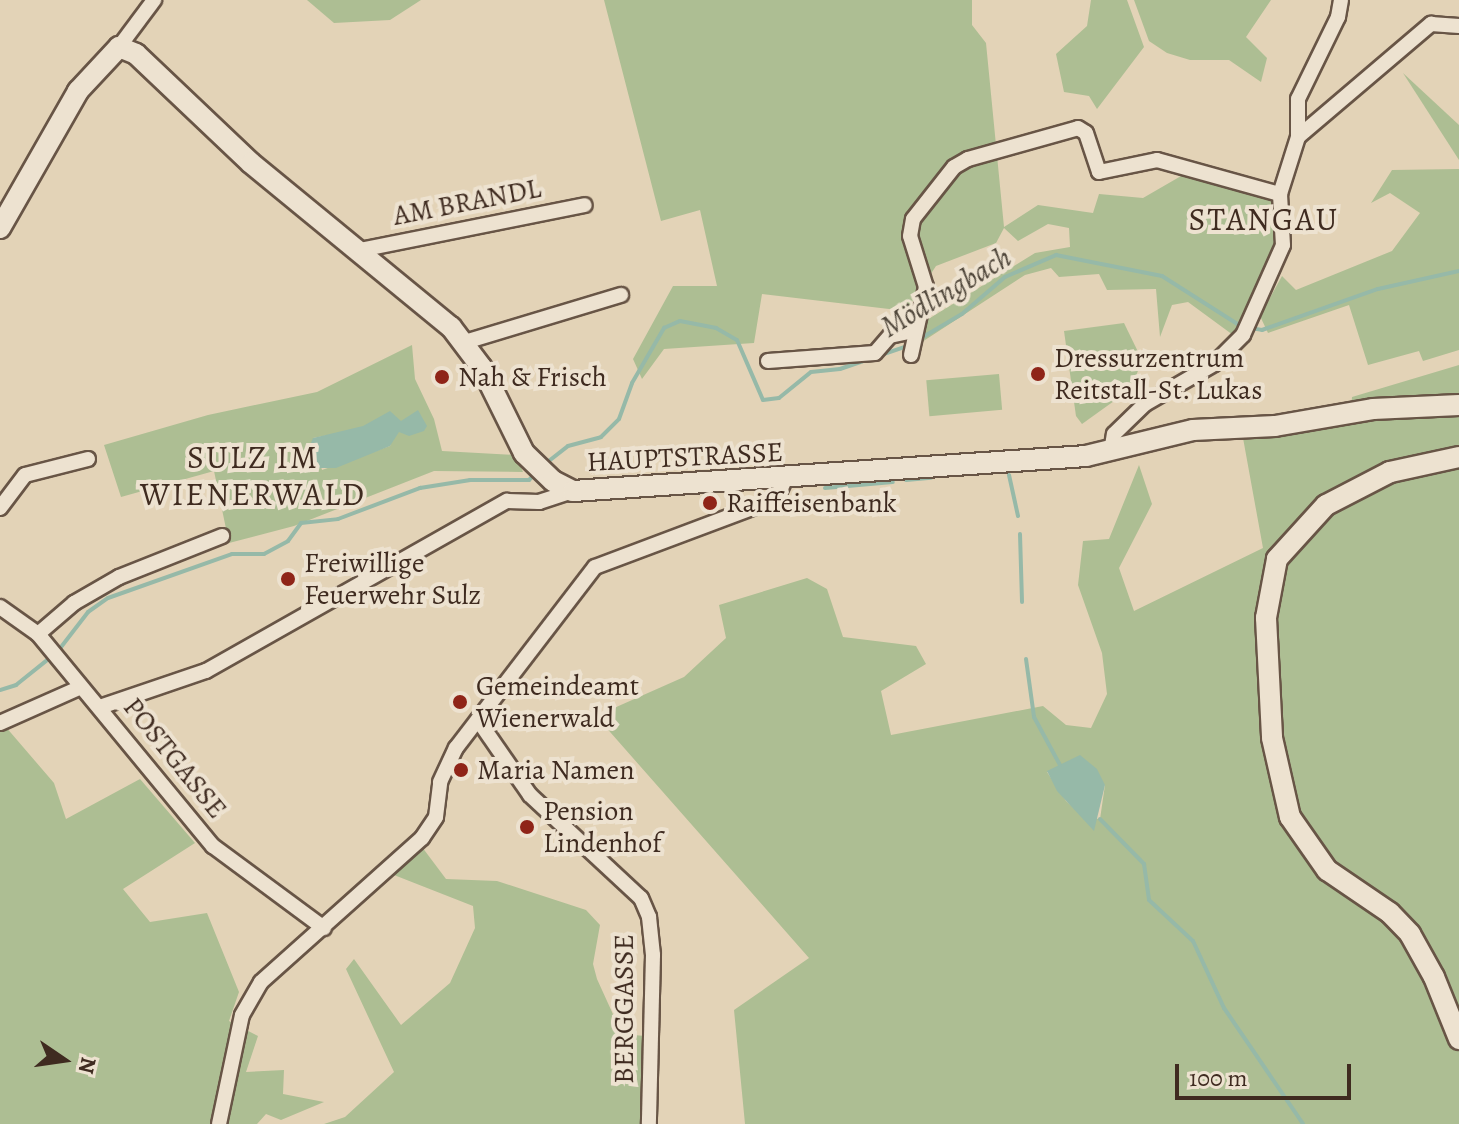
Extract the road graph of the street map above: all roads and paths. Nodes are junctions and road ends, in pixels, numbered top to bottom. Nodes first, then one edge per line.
1 (154, 0) edge
2 (1341, 0) edge
3 (1459, 26) edge
4 (119, 47) junction
5 (1298, 137) junction
6 (1280, 194) junction
7 (585, 205) dead end
8 (0, 228) edge
9 (360, 250) junction
10 (621, 295) dead end
11 (912, 334) junction
12 (465, 342) junction
13 (911, 355) dead end
14 (768, 361) dead end
15 (1459, 405) edge
16 (1111, 452) junction
17 (1459, 457) edge
18 (88, 459) dead end
19 (785, 480) junction
20 (573, 491) junction
21 (0, 508) edge
22 (222, 536) dead end
23 (0, 607) edge
24 (38, 634) junction
25 (79, 688) junction
26 (100, 707) junction
27 (478, 720) junction
28 (0, 723) edge
29 (324, 928) junction
30 (1459, 1039) edge
31 (219, 1124) edge
32 (649, 1124) edge

1 - 4 street
2 - 5 street
3 - 5 street
4 - 8 main road
4 - 9 main road, HAUPTSTRASSE
5 - 6 street
6 - 11 street
6 - 16 street
7 - 9 street, AM BRANDL
9 - 12 main road, HAUPTSTRASSE
10 - 12 street
11 - 13 street
11 - 14 street
12 - 20 main road, HAUPTSTRASSE
15 - 16 main road, HAUPTSTRASSE
16 - 19 main road, HAUPTSTRASSE
17 - 30 main road
18 - 21 street
19 - 20 main road, HAUPTSTRASSE
19 - 27 street
20 - 26 street
22 - 24 street
23 - 24 street, POSTGASSE
24 - 25 street, POSTGASSE
25 - 26 street, POSTGASSE
25 - 28 street
26 - 29 street, POSTGASSE
27 - 29 street
27 - 32 street, BERGGASSE
29 - 31 street

